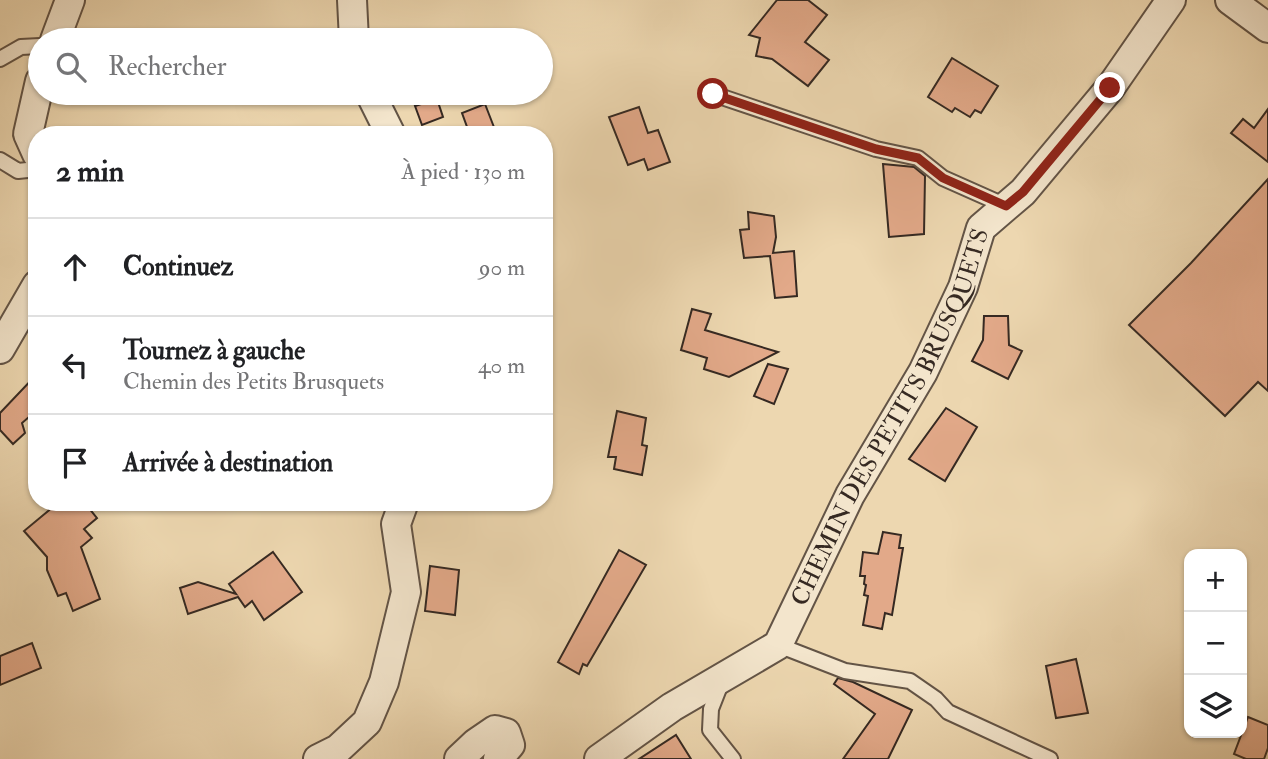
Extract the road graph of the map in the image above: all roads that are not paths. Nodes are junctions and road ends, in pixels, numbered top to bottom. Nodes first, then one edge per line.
1 (69, 0) edge
2 (352, 0) edge
3 (1171, 0) edge
4 (1230, 0) edge
5 (59, 28) edge
6 (353, 28) edge
7 (1268, 28) edge
8 (28, 47) edge
9 (0, 59) edge
10 (713, 94) dead end
11 (34, 105) edge
12 (376, 105) edge
13 (30, 126) edge
14 (386, 126) edge
15 (0, 160) edge
16 (28, 170) edge
17 (1006, 206) junction
18 (28, 296) edge
19 (8, 319) edge
20 (0, 349) edge
21 (401, 511) edge
22 (778, 645) junction
23 (724, 676) junction
24 (318, 759) edge
25 (460, 759) edge
26 (498, 759) edge
27 (599, 759) edge
28 (733, 759) edge
29 (1050, 759) edge

1 - 5 street
2 - 6 street
3 - 17 street, CHEMIN DES PETITS BRUSQUETS
4 - 7 street
8 - 9 lane
10 - 17 lane
11 - 13 street
12 - 14 street
15 - 16 lane
17 - 22 street, CHEMIN DES PETITS BRUSQUETS
18 - 19 street
19 - 20 street
21 - 24 street
22 - 23 street
22 - 29 lane
23 - 27 street
23 - 28 lane
25 - 26 street

